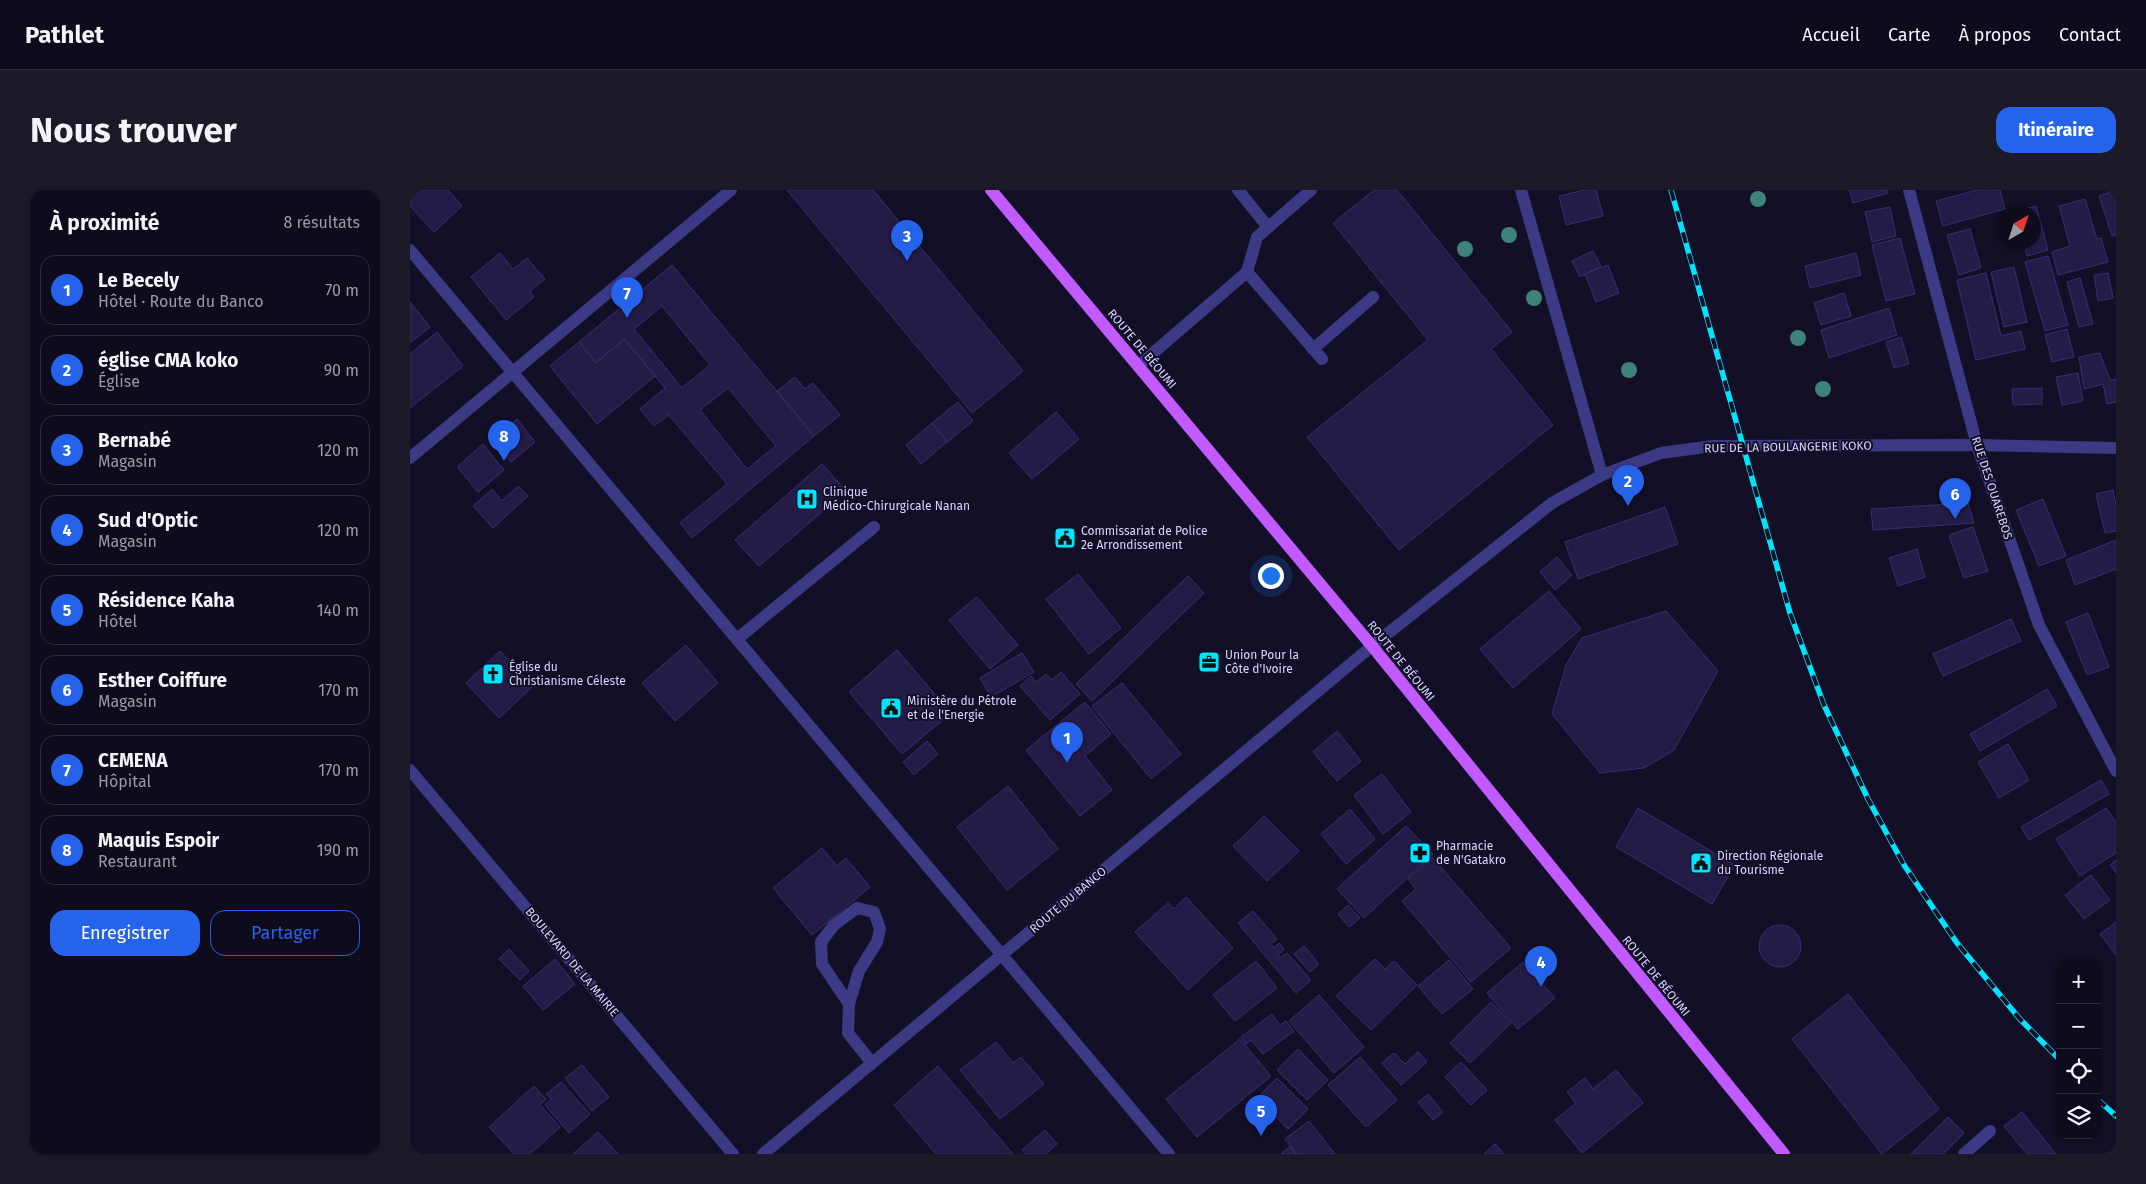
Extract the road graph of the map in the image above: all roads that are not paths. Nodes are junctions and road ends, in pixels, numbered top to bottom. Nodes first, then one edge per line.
1 (731, 190) edge
2 (991, 190) edge
3 (1238, 190) edge
4 (1312, 190) edge
5 (1521, 190) edge
6 (1909, 190) edge
7 (1268, 227) junction
8 (410, 250) edge
9 (1247, 272) junction
10 (1373, 297) dead end
11 (1313, 349) junction
12 (1322, 359) dead end
13 (1138, 366) junction
14 (512, 372) junction
15 (1977, 445) junction
16 (2116, 448) edge
17 (410, 458) edge
18 (1602, 475) junction
19 (874, 527) dead end
20 (736, 639) junction
21 (1372, 646) junction
22 (410, 770) edge
23 (2116, 771) edge
24 (1002, 955) junction
25 (849, 1004) junction
26 (872, 1063) junction
27 (1990, 1131) dead end
28 (733, 1154) edge
29 (763, 1154) edge
30 (1169, 1154) edge
31 (1784, 1154) edge
32 (1964, 1154) edge

1 - 14 street
2 - 13 main road, ROUTE DE BÉOUMI
3 - 7 street
4 - 7 street
5 - 18 street
6 - 15 street, RUE DES OUAREBOS
7 - 9 street
8 - 14 street
9 - 11 street
9 - 13 street
10 - 11 street
11 - 12 street
13 - 21 main road, ROUTE DE BÉOUMI
14 - 17 street
14 - 20 street
15 - 16 street, RUE DE LA BOULANGERIE KOKO
15 - 18 street, RUE DE LA BOULANGERIE KOKO
15 - 23 street, RUE DES OUAREBOS
18 - 21 street, RUE DE LA BOULANGERIE KOKO
19 - 20 street
20 - 24 street
21 - 24 street, ROUTE DU BANCO
21 - 31 main road, ROUTE DE BÉOUMI
22 - 28 street, BOULEVARD DE LA MAIRIE
24 - 26 street, ROUTE DU BANCO
24 - 30 street
25 - 25 street
25 - 26 street
26 - 29 street, ROUTE DU BANCO
27 - 32 street

